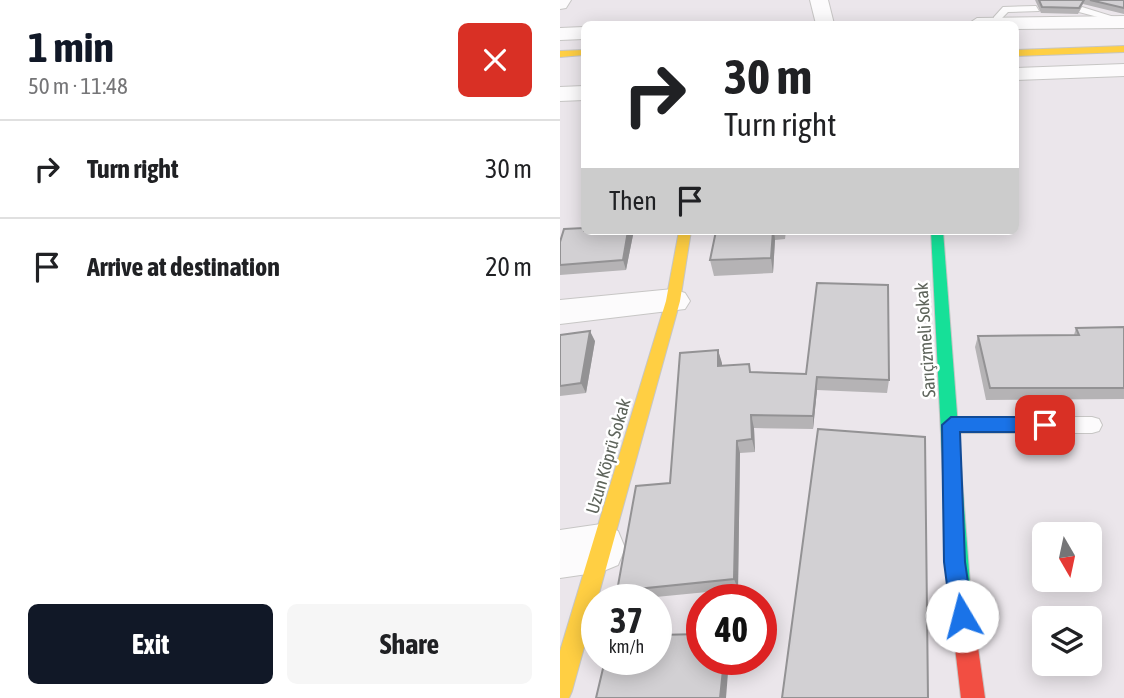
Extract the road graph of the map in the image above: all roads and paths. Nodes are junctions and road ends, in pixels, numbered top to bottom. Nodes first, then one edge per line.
1 (819, 0) edge
2 (1036, 9) edge
3 (1082, 10) edge
4 (824, 21) edge
5 (997, 21) edge
6 (1124, 22) edge
7 (1019, 24) edge
8 (581, 33) edge
9 (560, 34) edge
10 (1124, 35) edge
11 (1019, 38) edge
12 (1124, 49) edge
13 (581, 53) edge
14 (1019, 53) edge
15 (560, 54) edge
16 (581, 67) edge
17 (560, 68) edge
18 (1124, 70) edge
19 (1019, 74) edge
20 (581, 93) edge
21 (560, 94) edge
22 (684, 235) edge
23 (937, 235) edge
24 (673, 301) junction
25 (560, 312) edge
26 (951, 425) junction
27 (1092, 425) dead end
28 (581, 551) edge
29 (560, 691) edge
30 (973, 698) edge

1 - 4 street
2 - 5 lane
3 - 6 lane
6 - 7 street
8 - 9 street
10 - 11 main road
12 - 14 main road
13 - 15 main road
16 - 17 main road
18 - 19 street
20 - 21 street
22 - 24 main road, Uzun Köprü Sokak
23 - 26 main road, Sarıçizmeli Sokak
24 - 25 street
24 - 28 main road, Uzun Köprü Sokak
26 - 27 lane
26 - 30 main road, Sarıçizmeli Sokak
28 - 29 main road, Uzun Köprü Sokak

